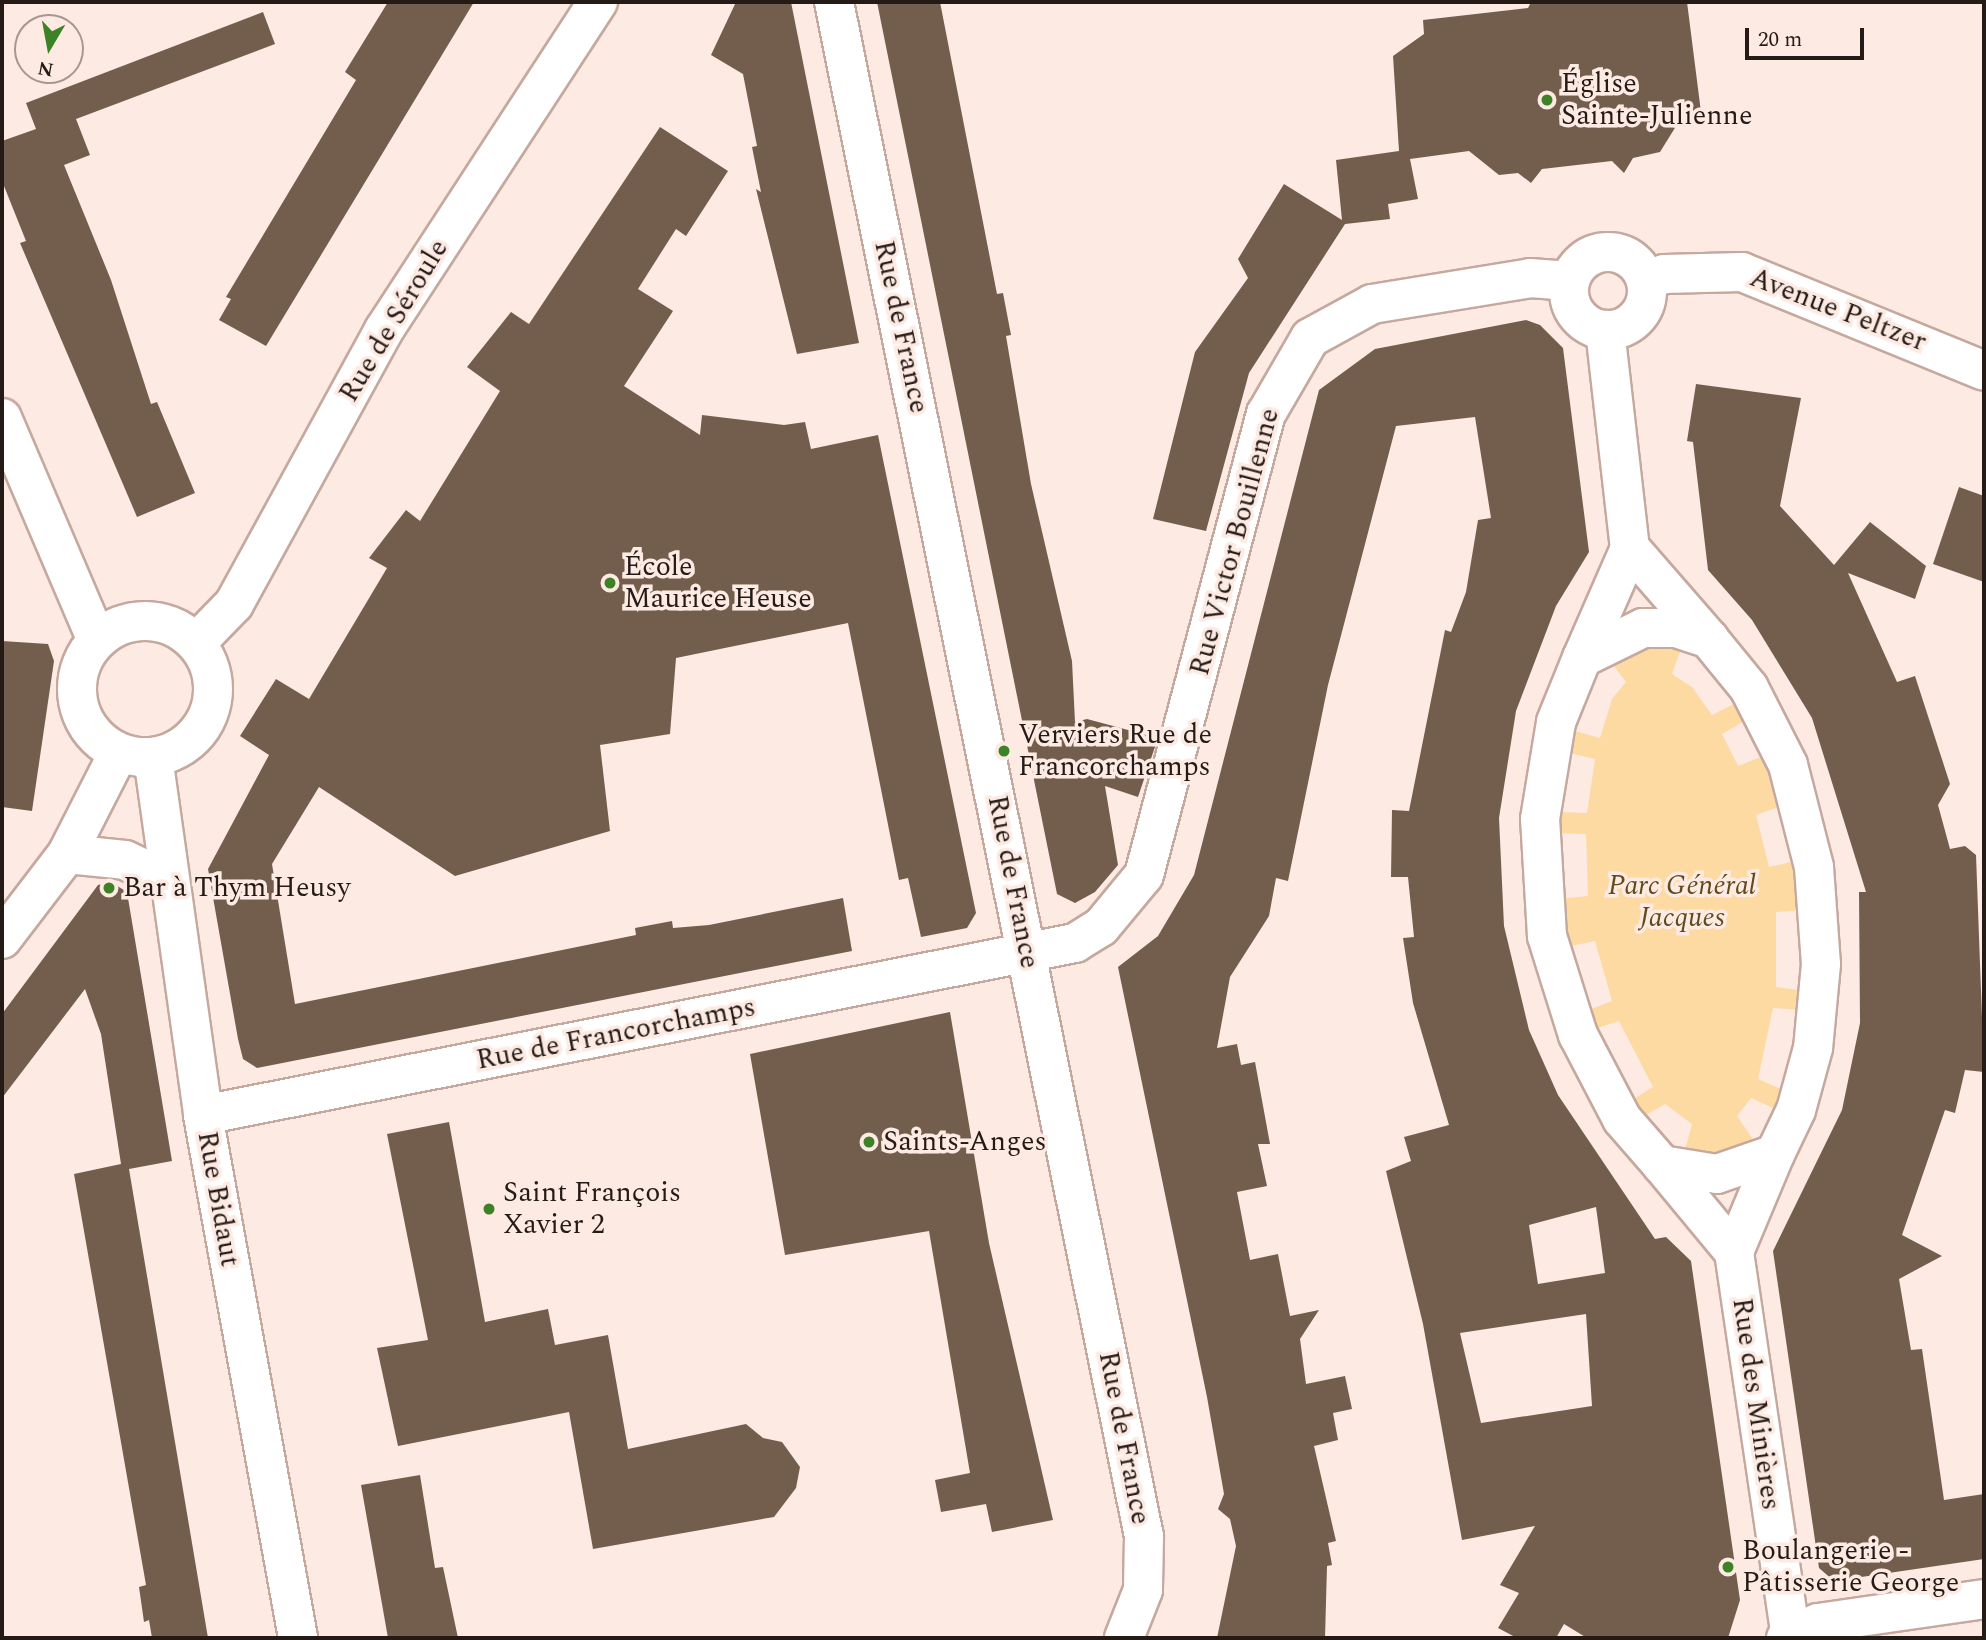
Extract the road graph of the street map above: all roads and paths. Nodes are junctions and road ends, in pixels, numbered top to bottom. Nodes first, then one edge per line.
1 (598, 2) edge
2 (834, 2) edge
3 (1570, 281) junction
4 (1646, 281) junction
5 (1605, 330) junction
6 (1984, 371) edge
7 (2, 418) edge
8 (1630, 548) junction
9 (96, 638) junction
10 (1709, 639) junction
11 (197, 642) junction
12 (1582, 658) junction
13 (136, 755) junction
14 (67, 854) junction
15 (169, 881) junction
16 (2, 939) edge
17 (1029, 953) junction
18 (203, 1115) junction
19 (1775, 1154) junction
20 (1661, 1165) junction
21 (1734, 1252) junction
22 (1984, 1599) edge
23 (1789, 1637) edge
24 (298, 1638) edge
25 (1124, 1638) edge

1 - 11 street, Rue de Séroule
2 - 17 street, Rue de France
3 - 4 street
3 - 5 street
3 - 17 street, Rue Victor Bouillenne
4 - 5 street
4 - 6 street, Avenue Peltzer
5 - 8 street
7 - 9 street
8 - 10 street
8 - 12 street
9 - 11 street
9 - 13 street
10 - 12 street
10 - 19 street
11 - 13 street
12 - 20 street
13 - 14 street
13 - 15 street, Rue Bidaut
14 - 15 street
14 - 16 street
15 - 18 street, Rue Bidaut
17 - 18 street, Rue de Francorchamps
17 - 25 street, Rue de France
18 - 24 street, Rue Bidaut
19 - 20 street
19 - 21 street
20 - 21 street
21 - 23 street, Rue des Minières
22 - 23 street

